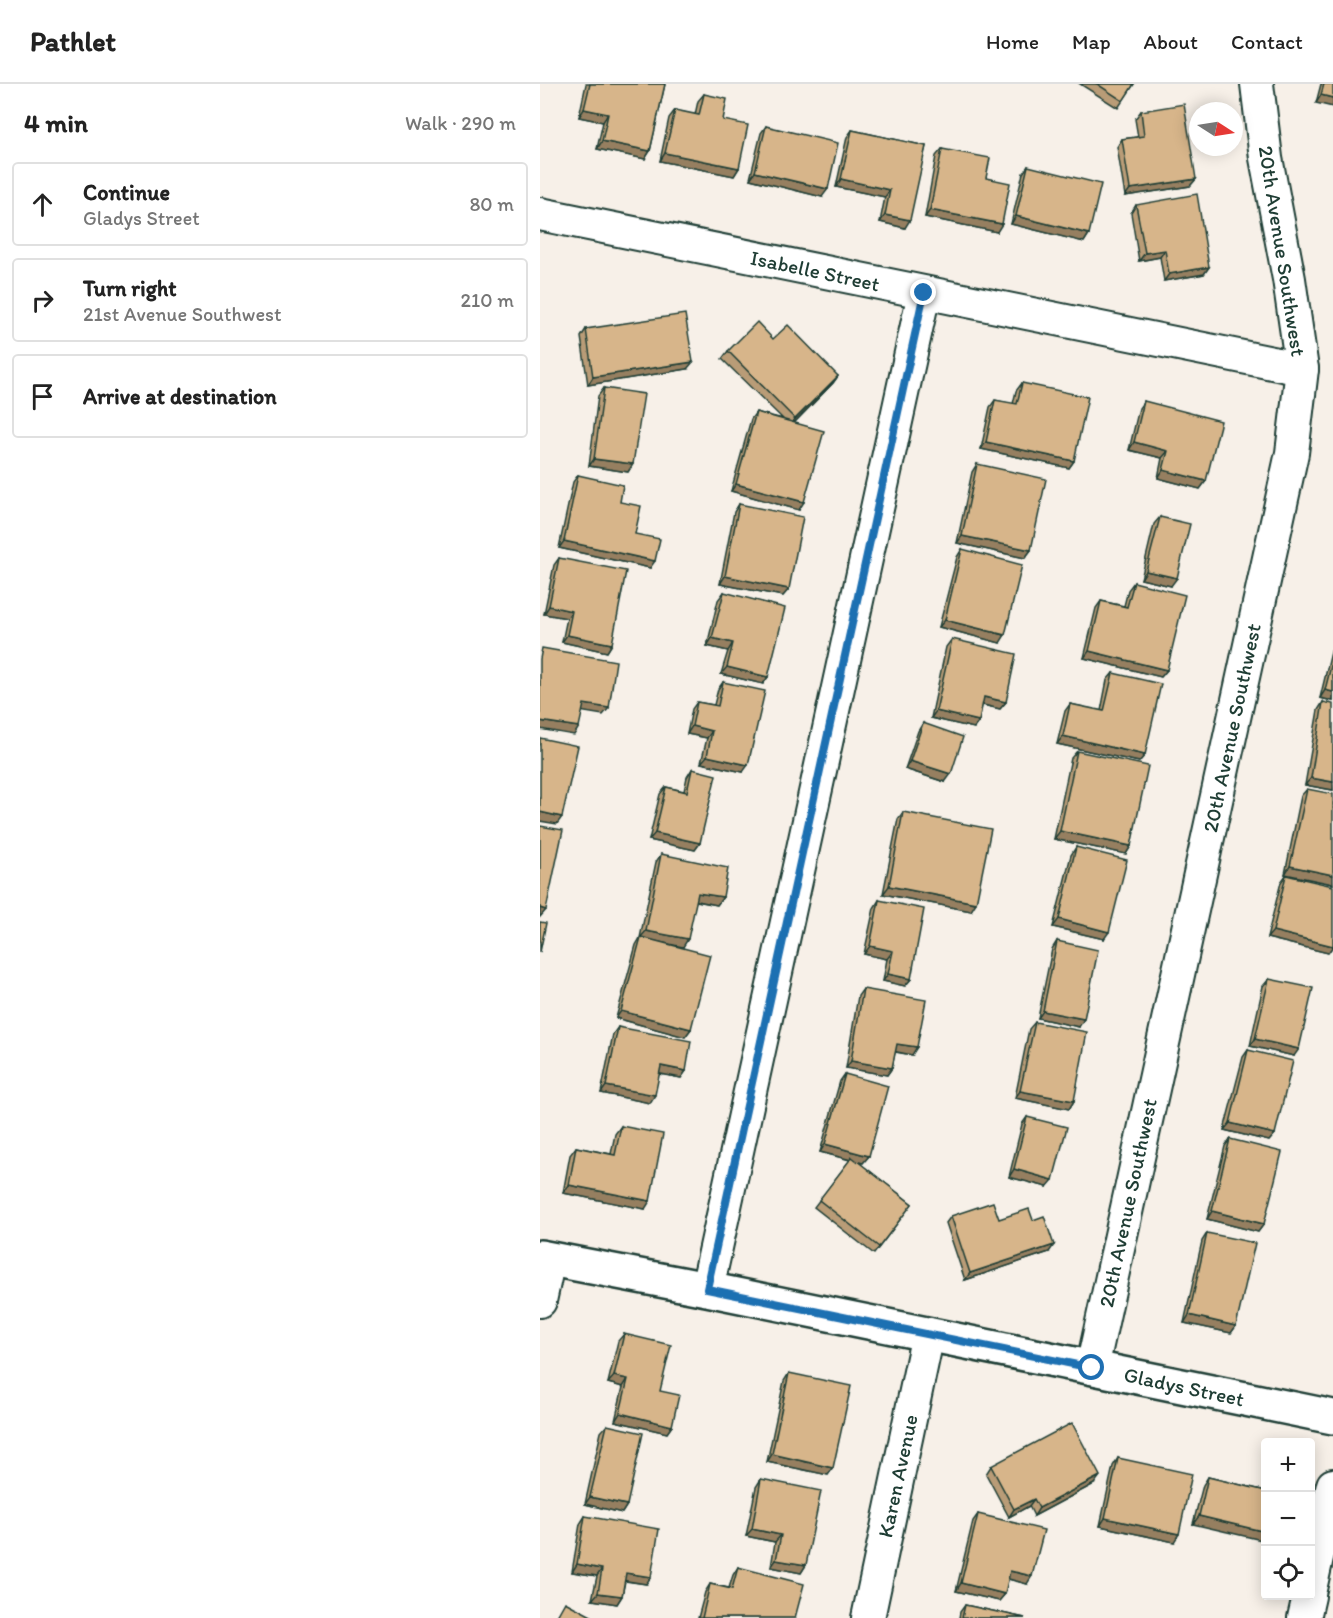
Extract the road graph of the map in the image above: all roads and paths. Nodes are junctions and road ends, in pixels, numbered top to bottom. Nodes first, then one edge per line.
1 (1257, 84) edge
2 (540, 214) edge
3 (924, 293) junction
4 (1302, 369) junction
5 (545, 1258) edge
6 (707, 1289) junction
7 (540, 1301) edge
8 (928, 1334) junction
9 (1092, 1368) junction
10 (1333, 1418) edge
11 (1333, 1485) edge
12 (1315, 1570) edge
13 (1308, 1600) edge
14 (868, 1618) edge
15 (1304, 1618) edge

1 - 4 street, 20th Avenue Southwest
2 - 3 street, Isabelle Street
3 - 4 street, Isabelle Street
3 - 6 street
4 - 9 street, 20th Avenue Southwest
5 - 6 street, Gladys Street
5 - 7 street
6 - 8 street, Gladys Street
8 - 9 street, Gladys Street
8 - 14 street, Karen Avenue
9 - 10 street, Gladys Street
11 - 12 street
13 - 15 street

